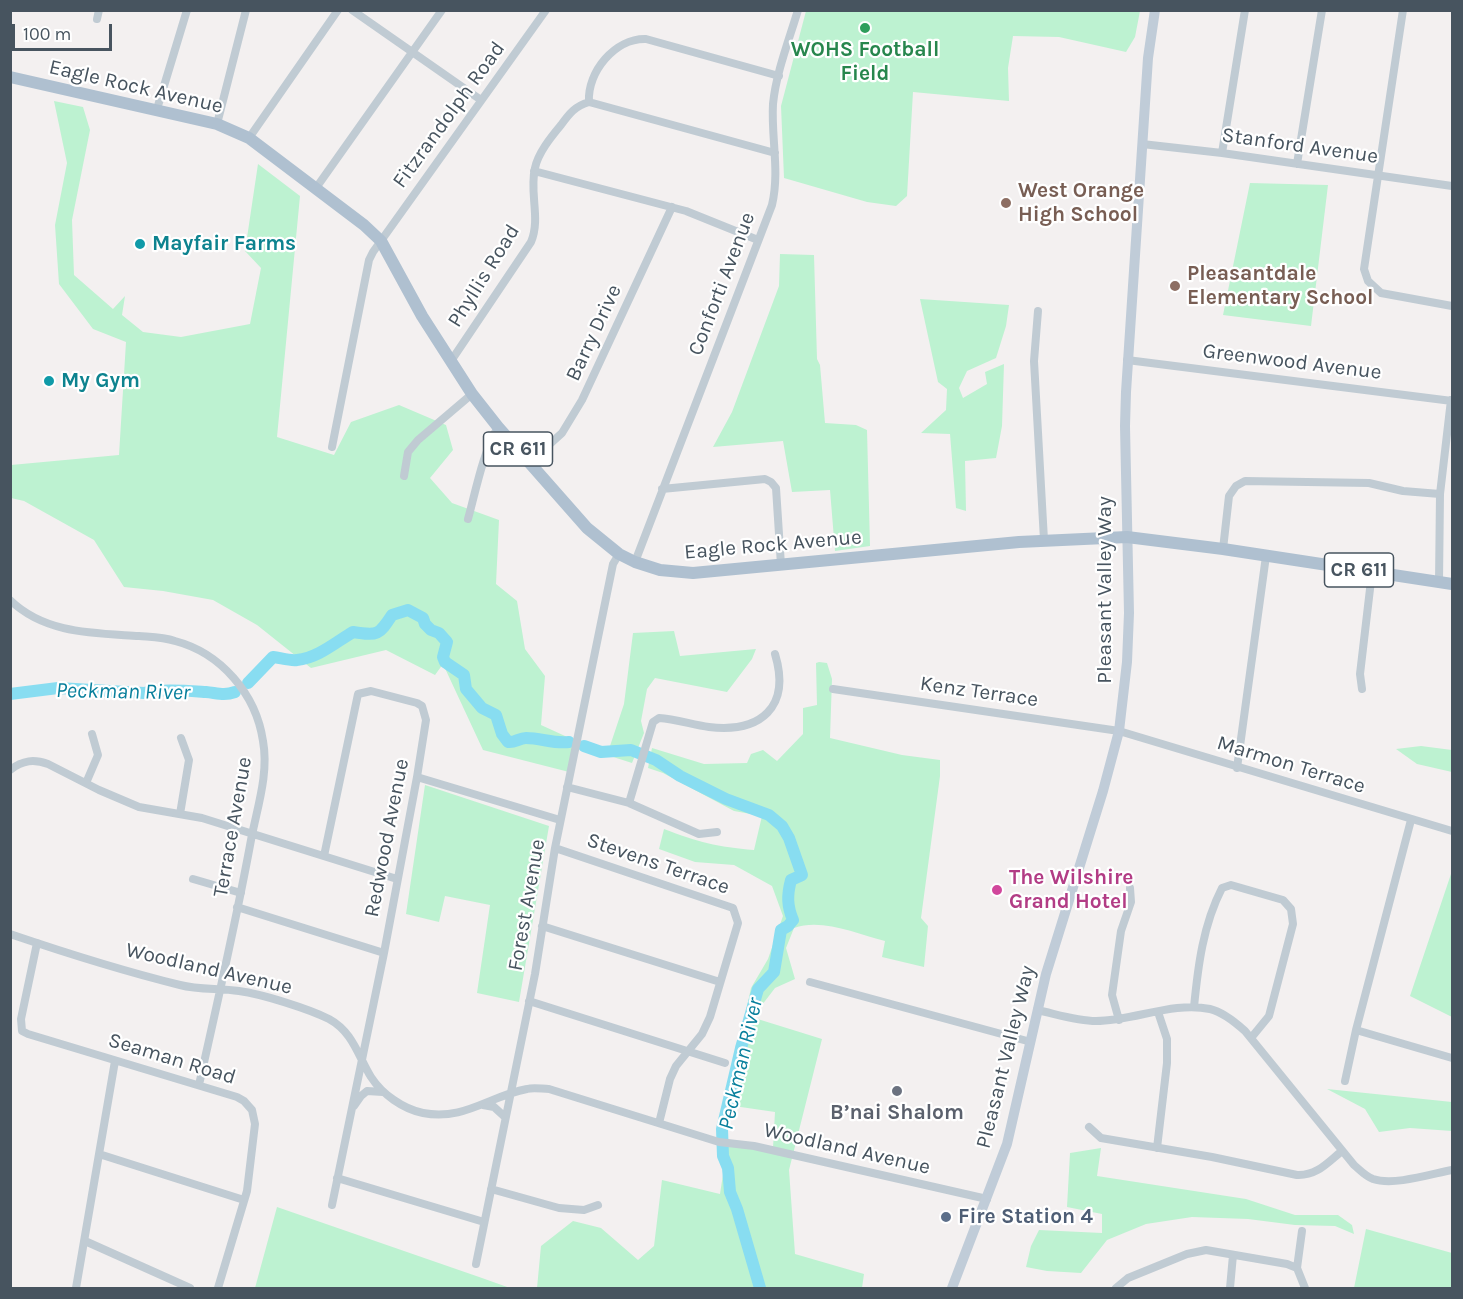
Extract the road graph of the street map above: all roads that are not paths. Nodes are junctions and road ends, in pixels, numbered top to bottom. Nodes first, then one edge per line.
1 (99, 10) edge
2 (187, 10) edge
3 (246, 10) edge
4 (338, 10) edge
5 (352, 10) edge
6 (442, 10) edge
7 (546, 10) edge
8 (798, 10) edge
9 (1155, 10) edge
10 (1245, 10) edge
11 (1322, 10) edge
12 (1403, 10) edge
13 (97, 19) dead end
14 (412, 52) junction
15 (779, 76) junction
16 (10, 77) edge
17 (481, 100) junction
18 (589, 102) junction
19 (157, 109) junction
20 (217, 124) junction
21 (249, 138) junction
22 (1142, 144) junction
23 (775, 153) junction
24 (1222, 153) junction
25 (1297, 164) junction
26 (534, 171) junction
27 (1377, 175) junction
28 (1452, 186) edge
29 (316, 188) junction
30 (672, 207) junction
31 (758, 240) junction
32 (381, 241) junction
33 (1452, 306) edge
34 (1038, 311) dead end
35 (1127, 360) junction
36 (451, 361) junction
37 (472, 394) junction
38 (1452, 400) edge
39 (498, 427) junction
40 (332, 447) dead end
41 (530, 462) junction
42 (404, 476) dead end
43 (662, 489) junction
44 (1440, 494) junction
45 (468, 519) dead end
46 (1126, 537) junction
47 (1044, 540) junction
48 (1223, 549) junction
49 (619, 554) junction
50 (1266, 556) junction
51 (635, 562) junction
52 (781, 565) junction
53 (1372, 572) junction
54 (1439, 582) junction
55 (1452, 584) edge
56 (11, 602) edge
57 (775, 654) dead end
58 (833, 689) dead end
59 (1362, 689) dead end
60 (1119, 731) junction
61 (92, 734) dead end
62 (181, 738) dead end
63 (1237, 768) junction
64 (10, 770) edge
65 (417, 777) junction
66 (86, 783) junction
67 (567, 787) junction
68 (629, 803) junction
69 (180, 814) junction
70 (560, 820) junction
71 (1412, 820) junction
72 (1452, 831) edge
73 (717, 832) dead end
74 (252, 833) junction
75 (555, 848) junction
76 (324, 856) junction
77 (193, 879) dead end
78 (397, 879) junction
79 (1130, 888) dead end
80 (241, 893) junction
81 (237, 907) junction
82 (542, 926) junction
83 (10, 934) edge
84 (37, 943) junction
85 (384, 953) junction
86 (720, 982) junction
87 (810, 982) dead end
88 (220, 989) junction
89 (529, 1001) junction
90 (1194, 1007) junction
91 (1037, 1010) junction
92 (1158, 1012) junction
93 (1119, 1020) junction
94 (1356, 1030) junction
95 (1251, 1038) junction
96 (1031, 1042) junction
97 (687, 1052) junction
98 (362, 1057) junction
99 (1452, 1058) edge
100 (115, 1061) junction
101 (725, 1064) dead end
102 (1345, 1081) dead end
103 (199, 1085) junction
104 (386, 1093) junction
105 (510, 1093) junction
106 (482, 1105) junction
107 (352, 1110) junction
108 (505, 1118) junction
109 (659, 1123) junction
110 (1089, 1127) dead end
111 (1157, 1148) junction
112 (1342, 1151) junction
113 (99, 1154) junction
114 (1452, 1170) edge
115 (337, 1178) junction
116 (491, 1189) junction
117 (987, 1199) junction
118 (244, 1200) junction
119 (332, 1205) dead end
120 (598, 1205) dead end
121 (484, 1222) junction
122 (1302, 1231) dead end
123 (85, 1241) junction
124 (1233, 1255) junction
125 (476, 1264) dead end
126 (1297, 1268) junction
127 (76, 1288) edge
128 (190, 1288) edge
129 (218, 1288) edge
130 (952, 1288) edge
131 (1116, 1288) edge
132 (1230, 1288) edge
133 (1305, 1288) edge

1 - 13 street
2 - 19 street
3 - 20 street
4 - 21 street
5 - 14 street
6 - 14 street
7 - 17 street, Fitzrandolph Road
8 - 15 street, Conforti Avenue
9 - 22 main road, Pleasant Valley Way
10 - 24 street
11 - 25 street
12 - 27 street
14 - 17 street
14 - 29 street
15 - 18 street
15 - 23 street, Conforti Avenue
16 - 19 main road, Eagle Rock Avenue / CR 611
17 - 32 street, Fitzrandolph Road
18 - 23 street
18 - 26 street, Phyllis Road
19 - 20 main road, Eagle Rock Avenue / CR 611
20 - 21 main road, Eagle Rock Avenue / CR 611
21 - 29 main road, Eagle Rock Avenue / CR 611
22 - 24 street, Stanford Avenue
22 - 35 main road, Pleasant Valley Way
23 - 31 street, Conforti Avenue
24 - 25 street, Stanford Avenue
25 - 27 street, Stanford Avenue
26 - 30 street
26 - 36 street, Phyllis Road
27 - 28 street, Stanford Avenue
27 - 33 street
29 - 32 main road, Eagle Rock Avenue / CR 611
30 - 31 street
30 - 41 street, Barry Drive
31 - 43 street, Conforti Avenue
32 - 36 main road, Eagle Rock Avenue / CR 611
32 - 40 street
34 - 47 street
35 - 38 street, Greenwood Avenue
35 - 46 main road, Pleasant Valley Way
36 - 37 main road, Eagle Rock Avenue / CR 611
37 - 39 main road, Eagle Rock Avenue / CR 611
37 - 42 street
38 - 44 street
39 - 41 main road, Eagle Rock Avenue / CR 611
39 - 45 street
41 - 49 main road, Eagle Rock Avenue / CR 611
43 - 51 street, Conforti Avenue
43 - 52 street
44 - 48 street
44 - 54 street
46 - 47 main road, Eagle Rock Avenue / CR 611
46 - 48 main road, Eagle Rock Avenue / CR 611
46 - 60 main road, Pleasant Valley Way
47 - 52 main road, Eagle Rock Avenue / CR 611
48 - 50 main road, Eagle Rock Avenue / CR 611
49 - 51 main road, Eagle Rock Avenue / CR 611
49 - 67 street, Forest Avenue
50 - 53 main road, Eagle Rock Avenue / CR 611
50 - 63 street
51 - 52 main road, Eagle Rock Avenue / CR 611
53 - 54 main road, Eagle Rock Avenue / CR 611
53 - 59 street
54 - 55 main road, Eagle Rock Avenue / CR 611
56 - 74 street, Terrace Avenue
57 - 68 street
58 - 60 street, Kenz Terrace
60 - 63 street, Marmon Terrace
60 - 91 main road, Pleasant Valley Way
61 - 66 street
62 - 69 street
63 - 71 street, Marmon Terrace
64 - 66 street
65 - 70 street
65 - 76 street, Redwood Avenue
65 - 78 street, Redwood Avenue
66 - 69 street
67 - 68 street
67 - 70 street, Forest Avenue
68 - 73 street
69 - 74 street
70 - 75 street, Forest Avenue
71 - 72 street, Marmon Terrace
71 - 94 street
74 - 76 street
74 - 80 street, Terrace Avenue
75 - 82 street, Forest Avenue
75 - 86 street, Stevens Terrace
76 - 78 street
77 - 80 street
78 - 85 street, Redwood Avenue
79 - 93 street
80 - 81 street, Terrace Avenue
81 - 85 street
81 - 88 street, Terrace Avenue
82 - 86 street
82 - 89 street, Forest Avenue
83 - 84 street, Woodland Avenue
84 - 88 street, Woodland Avenue
84 - 100 street, Seaman Road
85 - 98 street, Redwood Avenue
86 - 97 street, Stevens Terrace
87 - 96 street
88 - 98 street, Woodland Avenue
88 - 103 street, Terrace Avenue
89 - 97 street
89 - 105 street, Forest Avenue
90 - 92 street
90 - 95 street
90 - 95 street
91 - 93 street
91 - 96 main road, Pleasant Valley Way
92 - 93 street
92 - 111 street
94 - 99 street
94 - 102 street
95 - 112 street
96 - 117 main road, Pleasant Valley Way
97 - 101 street
97 - 109 street, Stevens Terrace
98 - 104 street, Woodland Avenue
98 - 107 street, Redwood Avenue
100 - 103 street, Seaman Road
100 - 113 street
103 - 118 street, Seaman Road
104 - 106 street, Woodland Avenue
104 - 107 street
105 - 106 street, Woodland Avenue
105 - 108 street, Forest Avenue
105 - 109 street, Woodland Avenue
106 - 108 street
107 - 115 street, Redwood Avenue
108 - 116 street, Forest Avenue
109 - 117 street, Woodland Avenue
110 - 111 street
111 - 112 street
112 - 114 street
113 - 118 street
113 - 123 street
115 - 119 street, Redwood Avenue
115 - 121 street
116 - 120 street
116 - 121 street, Forest Avenue
117 - 130 main road, Pleasant Valley Way
118 - 129 street, Seaman Road
121 - 125 street, Forest Avenue
122 - 126 street
123 - 127 street
123 - 128 street
124 - 126 street
124 - 131 street
124 - 132 street
126 - 133 street

